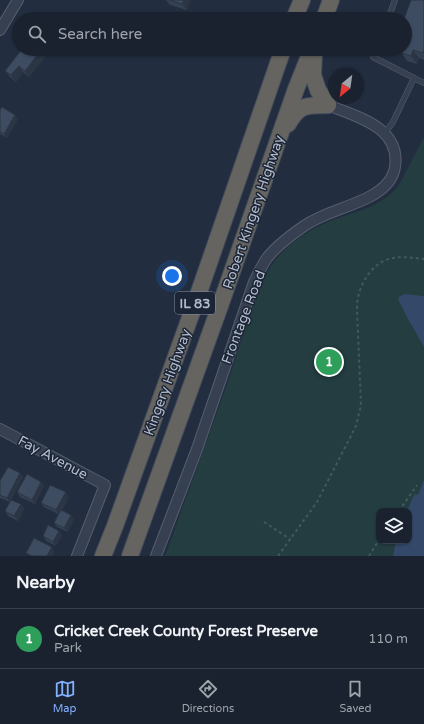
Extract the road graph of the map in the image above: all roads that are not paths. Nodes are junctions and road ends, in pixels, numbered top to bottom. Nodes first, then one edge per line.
1 (18, 0) edge
2 (302, 0) edge
3 (331, 0) edge
4 (395, 0) edge
5 (297, 12) edge
6 (327, 12) edge
7 (391, 12) edge
8 (0, 30) edge
9 (281, 56) edge
10 (310, 56) edge
11 (313, 56) edge
12 (374, 56) edge
13 (414, 78) junction
14 (424, 83) edge
15 (328, 105) junction
16 (385, 133) junction
17 (275, 149) junction
18 (0, 429) edge
19 (77, 556) edge
20 (103, 556) edge
21 (130, 556) edge
22 (156, 556) edge

1 - 8 street
2 - 5 highway
3 - 6 highway
4 - 7 lane
9 - 20 highway, Kingery Highway / IL 83
10 - 17 highway, Robert Kingery Highway / IL 83
11 - 15 highway
12 - 13 lane
13 - 14 lane
13 - 16 lane
15 - 16 street, Frontage Road
15 - 17 highway
16 - 22 street, Frontage Road
17 - 21 highway, Robert Kingery Highway / IL 83
18 - 19 street, Fay Avenue

